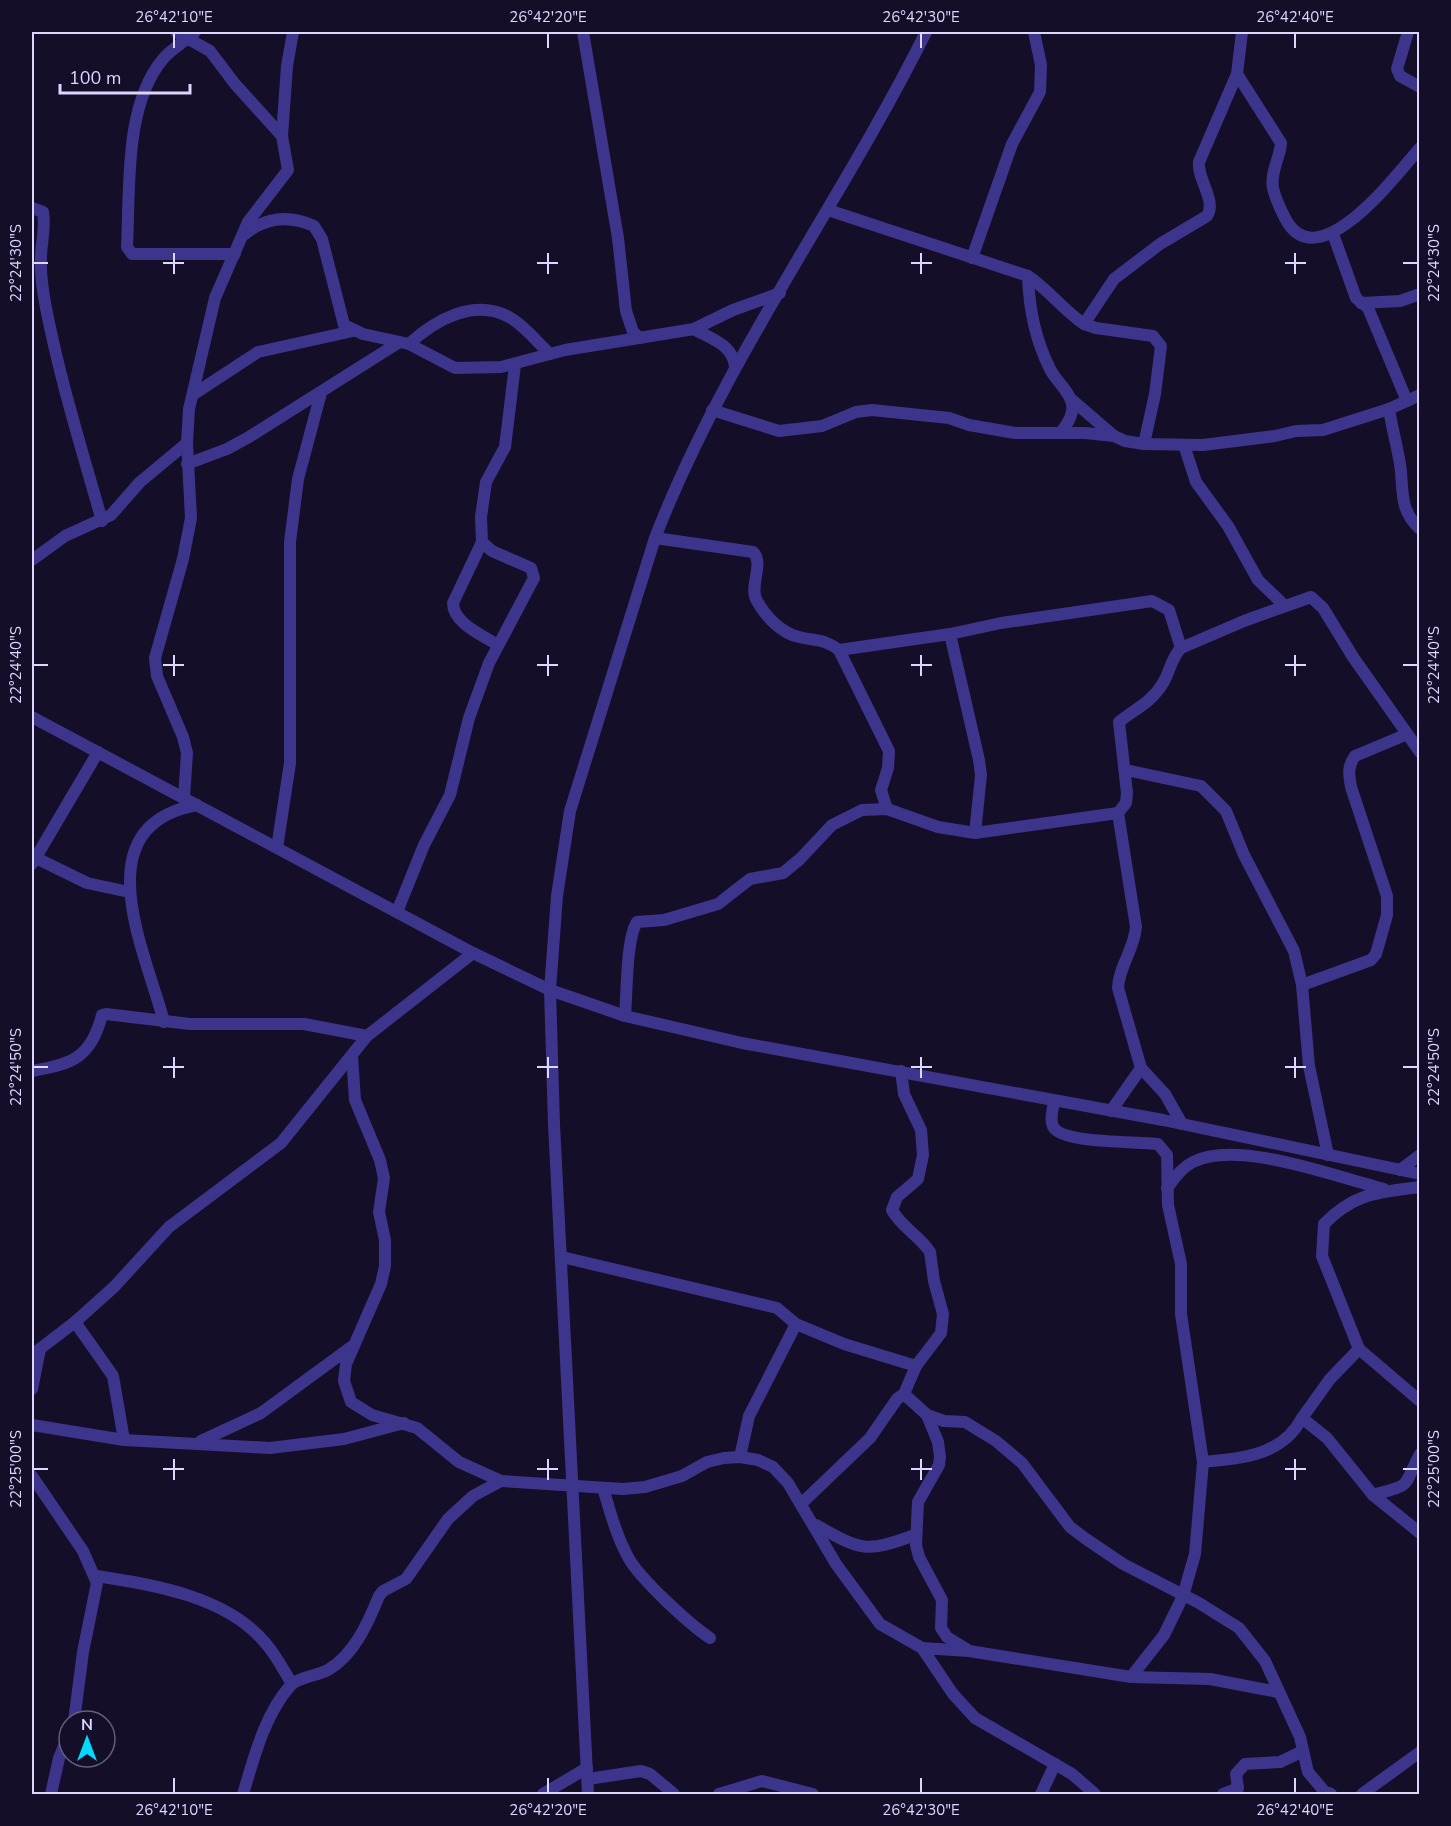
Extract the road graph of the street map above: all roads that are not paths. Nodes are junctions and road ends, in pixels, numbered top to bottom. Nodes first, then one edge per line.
1 (176, 32) edge
2 (293, 32) edge
3 (583, 32) edge
4 (926, 32) edge
5 (1034, 32) edge
6 (1242, 32) edge
7 (1408, 32) edge
8 (191, 35) edge
9 (1237, 74) junction
10 (1419, 87) edge
11 (282, 136) junction
12 (1419, 148) edge
13 (32, 208) edge
14 (828, 210) junction
15 (1333, 234) junction
16 (244, 235) junction
17 (235, 254) junction
18 (972, 258) junction
19 (1028, 276) junction
20 (780, 293) junction
21 (1419, 294) edge
22 (1360, 303) junction
23 (1084, 324) junction
24 (694, 329) junction
25 (353, 331) junction
26 (640, 338) junction
27 (403, 344) junction
28 (550, 354) junction
29 (515, 364) junction
30 (735, 366) junction
31 (321, 393) junction
32 (194, 394) junction
33 (1419, 395) edge
34 (1071, 399) junction
35 (1407, 401) junction
36 (1389, 409) junction
37 (712, 410) junction
38 (1060, 433) junction
39 (1114, 436) junction
40 (187, 442) junction
41 (1144, 444) junction
42 (1184, 445) junction
43 (188, 464) junction
44 (102, 521) junction
45 (1419, 528) edge
46 (655, 538) junction
47 (482, 542) junction
48 (34, 556) edge
49 (1285, 606) junction
50 (950, 634) junction
51 (498, 645) junction
52 (1181, 648) junction
53 (838, 650) junction
54 (32, 717) edge
55 (1405, 735) junction
56 (98, 752) junction
57 (1419, 753) edge
58 (1126, 770) junction
59 (184, 798) junction
60 (197, 805) junction
61 (887, 809) junction
62 (1118, 813) junction
63 (975, 833) junction
64 (276, 848) junction
65 (33, 860) edge
66 (129, 892) junction
67 (398, 912) junction
68 (473, 953) junction
69 (1302, 985) junction
70 (550, 990) junction
71 (625, 1016) junction
72 (164, 1022) junction
73 (367, 1036) junction
74 (352, 1056) junction
75 (1141, 1068) junction
76 (32, 1071) edge
77 (901, 1071) junction
78 (1054, 1101) junction
79 (1111, 1111) junction
80 (1182, 1124) junction
81 (1328, 1155) junction
82 (1419, 1155) edge
83 (1401, 1170) junction
84 (1419, 1174) edge
85 (1419, 1187) edge
86 (1167, 1188) junction
87 (1390, 1190) junction
88 (562, 1257) junction
89 (75, 1322) junction
90 (796, 1324) junction
91 (352, 1346) junction
92 (1359, 1349) junction
93 (36, 1352) edge
94 (916, 1366) junction
95 (32, 1389) edge
96 (904, 1394) junction
97 (1419, 1401) edge
98 (927, 1415) junction
99 (1302, 1418) junction
100 (406, 1423) junction
101 (32, 1425) edge
102 (124, 1440) junction
103 (195, 1443) junction
104 (1419, 1454) edge
105 (740, 1457) junction
106 (1203, 1462) junction
107 (32, 1476) edge
108 (501, 1481) junction
109 (573, 1485) junction
110 (603, 1488) junction
111 (1373, 1495) junction
112 (802, 1503) junction
113 (815, 1525) junction
114 (1419, 1533) edge
115 (915, 1535) junction
116 (96, 1576) junction
117 (1184, 1596) junction
118 (710, 1638) dead end
119 (922, 1648) junction
120 (969, 1651) junction
121 (1131, 1677) junction
122 (292, 1684) junction
123 (1278, 1692) junction
124 (76, 1709) edge
125 (1303, 1751) junction
126 (1419, 1752) edge
127 (57, 1763) edge
128 (1055, 1764) junction
129 (587, 1774) junction
130 (1239, 1791) edge
131 (51, 1794) edge
132 (243, 1794) edge
133 (543, 1794) edge
134 (588, 1794) edge
135 (674, 1794) edge
136 (719, 1794) edge
137 (813, 1794) edge
138 (1041, 1794) edge
139 (1095, 1794) edge
140 (1223, 1794) edge
141 (1331, 1794) edge
142 (1362, 1794) edge

1 - 8 street
2 - 11 street
3 - 26 street
4 - 14 street
5 - 18 street
6 - 9 street
7 - 10 street
8 - 11 street
8 - 17 street
9 - 15 street
9 - 23 street
11 - 16 street
12 - 15 street
13 - 44 street
14 - 18 street
14 - 20 street
15 - 22 street
16 - 17 street
16 - 25 street
17 - 32 street
18 - 19 street
19 - 23 street
19 - 34 street
20 - 24 street
20 - 30 street
21 - 22 street
22 - 35 street
23 - 41 street
24 - 26 street
24 - 30 street
25 - 27 street
25 - 32 street
26 - 28 street
27 - 28 street
27 - 29 street
27 - 31 street
28 - 29 street
29 - 47 street
30 - 37 street
31 - 43 street
31 - 64 street
32 - 40 street
33 - 35 street
34 - 38 street
34 - 39 street
35 - 36 street
36 - 42 street
36 - 45 street
37 - 38 street
37 - 46 street
38 - 39 street
39 - 41 street
40 - 43 street
40 - 44 street
41 - 42 street
42 - 49 street
43 - 59 street
44 - 48 street
46 - 53 street
46 - 70 street
47 - 51 street
47 - 51 street
49 - 52 street
49 - 55 street
50 - 52 street
50 - 53 street
50 - 63 street
51 - 67 street
52 - 58 street
53 - 61 street
54 - 56 street
55 - 57 street
55 - 69 street
56 - 59 street
56 - 65 street
58 - 62 street
58 - 69 street
59 - 60 street
60 - 64 street
60 - 66 street
61 - 63 street
61 - 71 street
62 - 63 street
62 - 75 street
64 - 67 street
65 - 66 street
66 - 72 street
67 - 68 street
68 - 70 street
68 - 73 street
69 - 81 street
70 - 71 street
70 - 88 street
71 - 77 street
72 - 73 street
72 - 76 street
73 - 74 street
74 - 89 street
74 - 91 street
75 - 79 street
75 - 80 street
77 - 78 street
77 - 94 street
78 - 79 street
78 - 86 street
79 - 80 street
80 - 81 street
81 - 83 street
82 - 83 street
83 - 84 street
85 - 87 street
86 - 87 street
86 - 106 street
87 - 92 street
88 - 90 street
88 - 109 street
89 - 93 street
89 - 102 street
90 - 94 street
90 - 105 street
91 - 100 street
91 - 103 street
92 - 97 street
92 - 99 street
93 - 95 street
94 - 96 street
96 - 98 street
96 - 112 street
98 - 115 street
98 - 117 street
99 - 106 street
99 - 111 street
100 - 103 street
100 - 108 street
101 - 102 street
102 - 103 street
104 - 111 street
105 - 110 street
105 - 112 street
106 - 117 street
107 - 116 street
108 - 109 street
108 - 122 street
109 - 110 street
109 - 129 street
110 - 118 street
111 - 114 street
112 - 113 street
113 - 115 street
113 - 119 street
115 - 120 street
116 - 122 street
116 - 124 street
117 - 121 street
117 - 123 street
119 - 120 street
119 - 128 street
120 - 121 street
121 - 123 street
122 - 132 street
123 - 125 street
125 - 130 street
125 - 141 street
126 - 142 street
127 - 131 street
128 - 138 street
128 - 139 street
129 - 133 street
129 - 134 street
129 - 135 street
130 - 140 street
136 - 137 street

